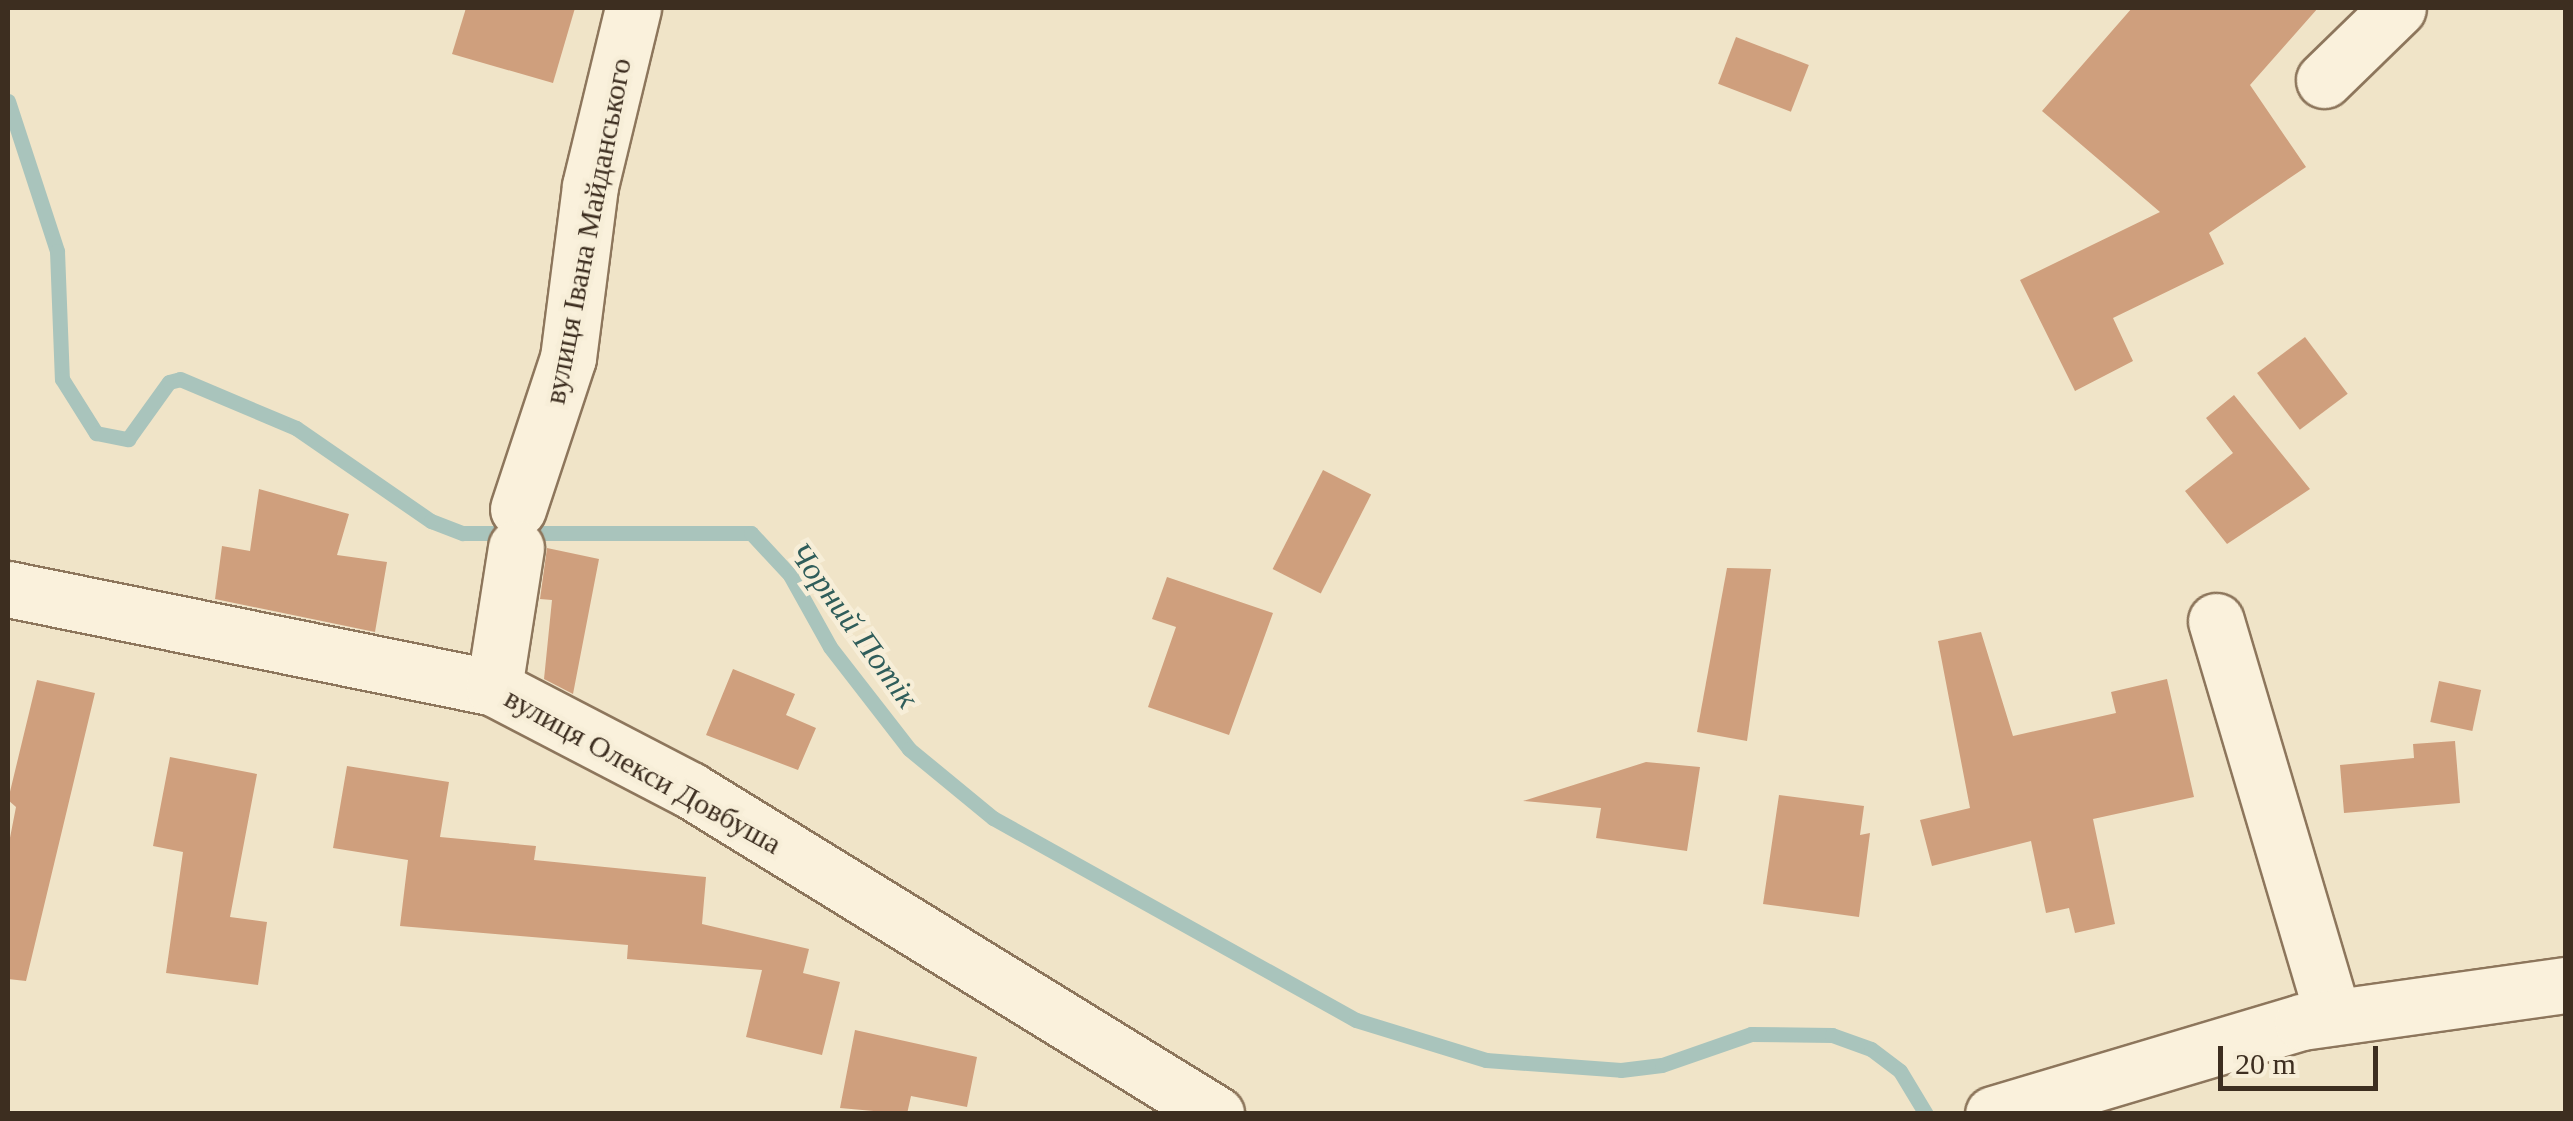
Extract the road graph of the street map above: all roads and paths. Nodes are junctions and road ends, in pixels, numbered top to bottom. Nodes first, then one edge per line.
1 (632, 8) edge
2 (2398, 8) edge
3 (2324, 80) dead end
4 (8, 588) edge
5 (2216, 621) dead end
6 (494, 688) junction
7 (2566, 985) edge
8 (2333, 1015) junction
9 (1216, 1114) edge
10 (1993, 1114) edge

1 - 6 street, вулиця Івана Майданського
2 - 3 street
4 - 6 street, вулиця Олекси Довбуша
5 - 8 street
6 - 9 street, вулиця Олекси Довбуша
7 - 8 street
8 - 10 street

